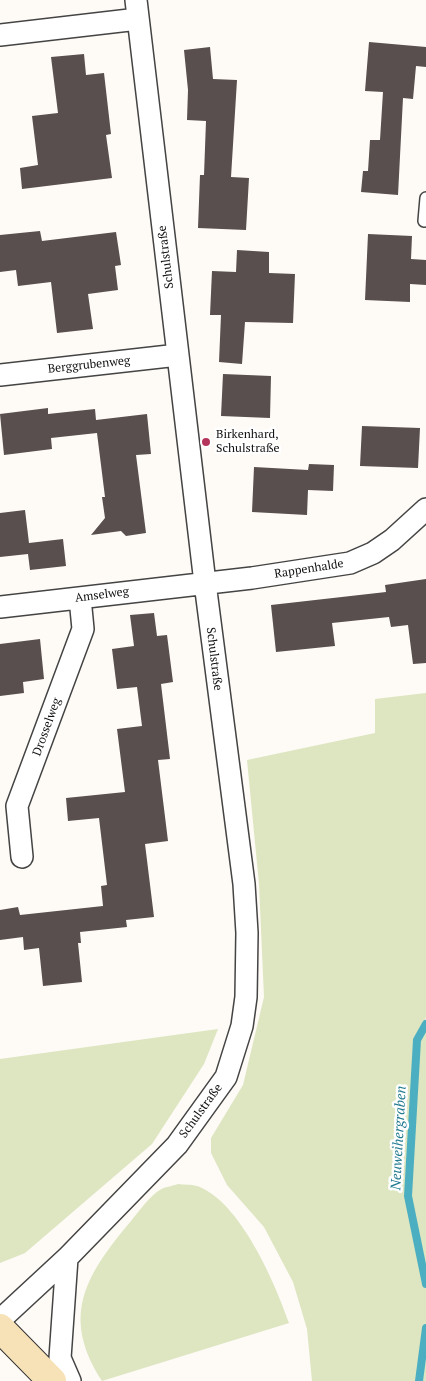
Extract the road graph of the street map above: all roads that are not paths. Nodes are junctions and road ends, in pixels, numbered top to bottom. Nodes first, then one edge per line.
1 (137, 10) edge
2 (0, 36) edge
3 (426, 198) edge
4 (424, 221) dead end
5 (178, 355) junction
6 (0, 375) edge
7 (426, 509) edge
8 (205, 583) junction
9 (80, 598) junction
10 (0, 607) edge
11 (22, 857) dead end
12 (67, 1258) junction
13 (0, 1320) edge
14 (0, 1328) edge
15 (52, 1381) edge
16 (70, 1381) edge

1 - 2 street
1 - 5 street, Schulstraße
3 - 4 lane
5 - 6 street, Berggrubenweg
5 - 8 street, Schulstraße
7 - 8 street, Rappenhalde
8 - 9 street, Amselweg
8 - 12 street, Schulstraße
9 - 10 street, Amselweg
9 - 11 street, Drosselweg
12 - 13 street, Schulstraße
12 - 16 street
14 - 15 main road

